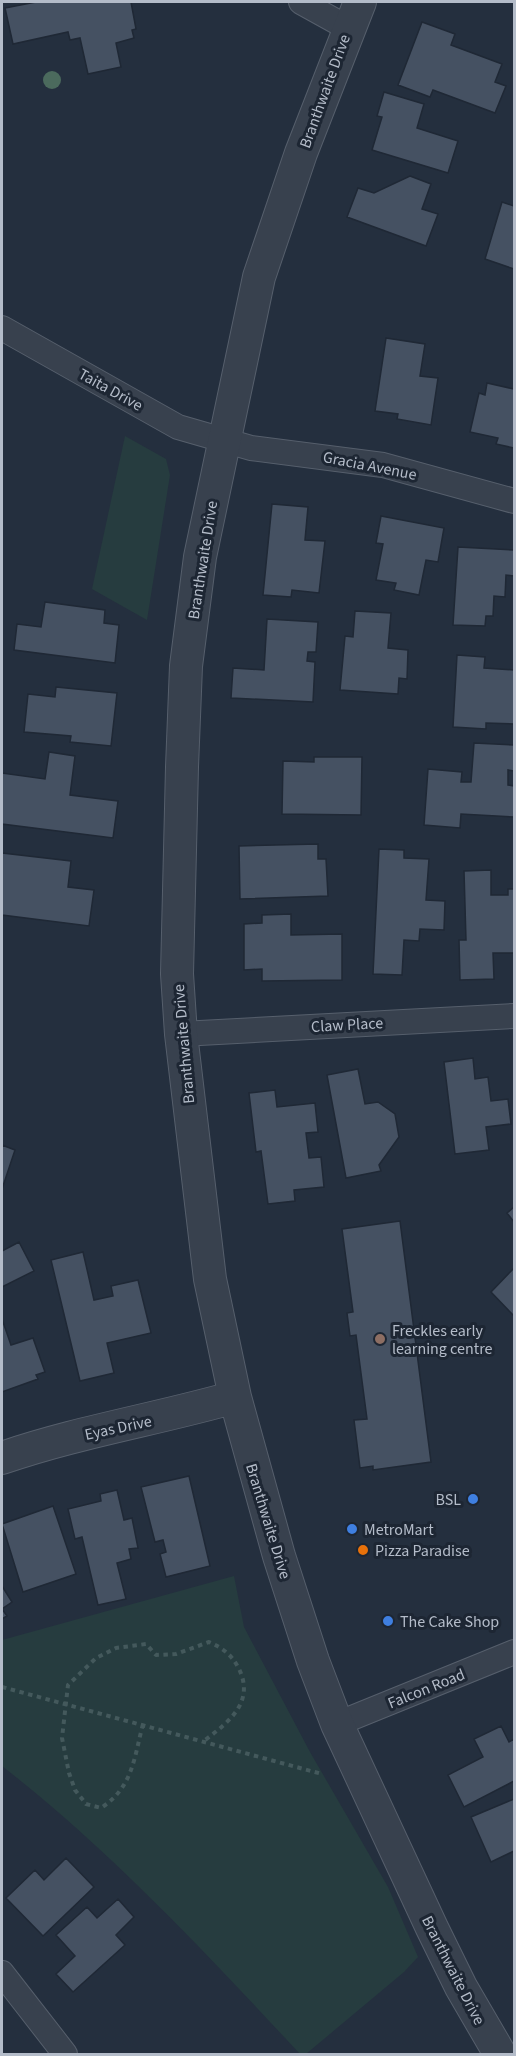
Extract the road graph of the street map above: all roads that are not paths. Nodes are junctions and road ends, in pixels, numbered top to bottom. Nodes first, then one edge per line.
1 (301, 2) edge
2 (354, 15) edge
3 (2, 328) edge
4 (224, 441) junction
5 (514, 501) edge
6 (514, 1016) edge
7 (181, 1034) junction
8 (235, 1397) junction
9 (2, 1458) edge
10 (514, 1652) edge
11 (337, 1724) junction
12 (2, 1974) edge
13 (65, 2055) edge
14 (500, 2055) edge

1 - 2 street
2 - 4 street, Branthwaite Drive
3 - 4 street, Taita Drive
4 - 5 street, Gracia Avenue
4 - 7 street, Branthwaite Drive
6 - 7 street, Claw Place
7 - 8 street, Branthwaite Drive
8 - 9 street, Eyas Drive
8 - 11 street, Branthwaite Drive
10 - 11 street, Falcon Road
11 - 14 street, Branthwaite Drive
12 - 13 street

